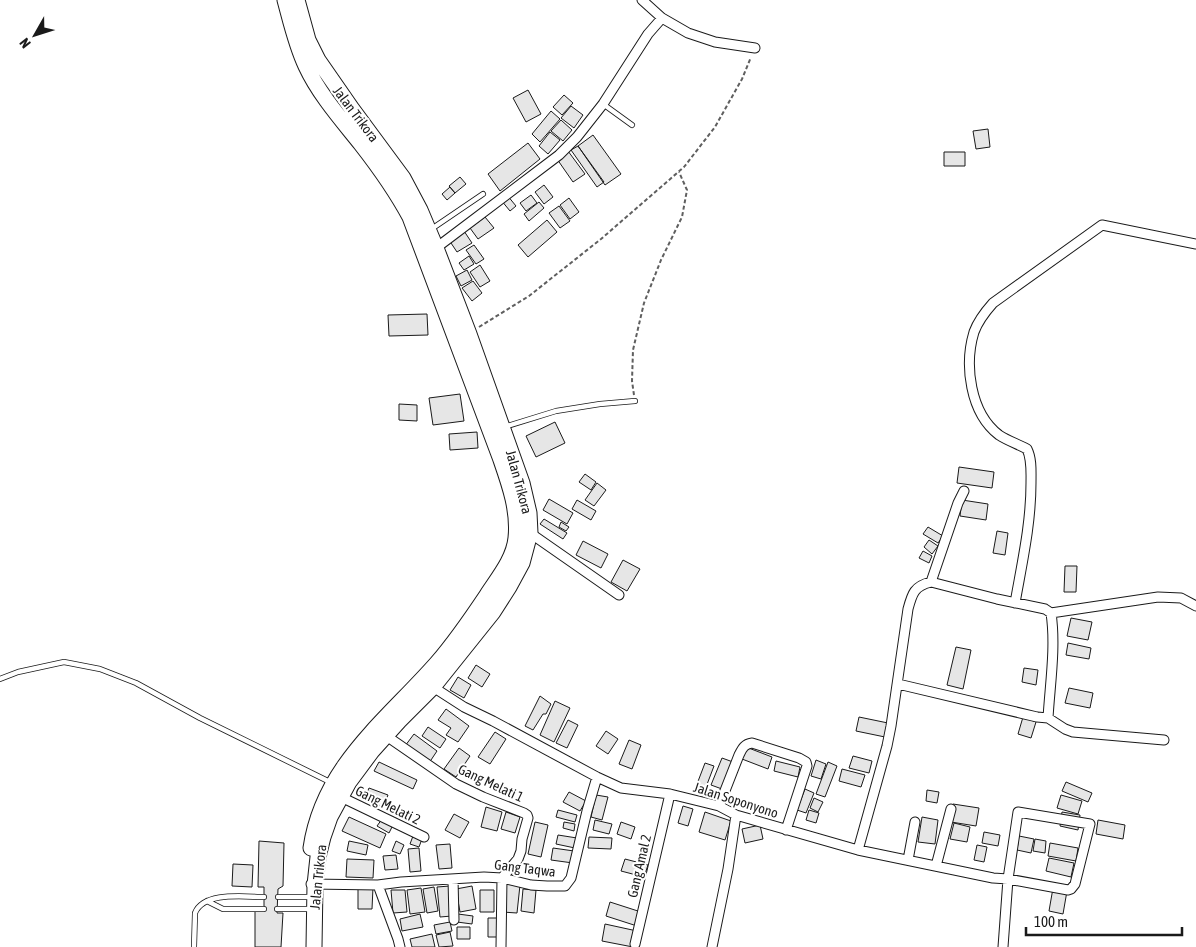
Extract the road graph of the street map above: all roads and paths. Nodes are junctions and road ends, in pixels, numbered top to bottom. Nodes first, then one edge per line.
1 (285, 0) edge
2 (297, 0) edge
3 (642, 0) edge
4 (662, 18) junction
5 (755, 48) joint
6 (603, 104) junction
7 (632, 126) dead end
8 (679, 172) junction
9 (483, 194) dead end
10 (429, 231) junction
11 (1196, 244) edge
12 (436, 248) junction
13 (469, 334) junction
14 (481, 388) junction
15 (635, 401) joint
16 (502, 428) junction
17 (964, 491) dead end
18 (530, 533) junction
19 (931, 582) junction
20 (619, 596) dead end
21 (1015, 602) junction
22 (1196, 606) edge
23 (1051, 613) junction
24 (0, 679) edge
25 (898, 684) junction
26 (433, 687) junction
27 (1048, 718) junction
28 (385, 735) junction
29 (1164, 740) dead end
30 (597, 777) junction
31 (333, 783) junction
32 (670, 794) junction
33 (341, 797) junction
34 (719, 806) junction
35 (951, 809) dead end
36 (736, 815) junction
37 (915, 822) dead end
38 (786, 830) junction
39 (424, 838) dead end
40 (858, 850) junction
41 (908, 860) junction
42 (936, 866) junction
43 (502, 878) junction
44 (453, 879) junction
45 (1008, 879) junction
46 (378, 885) junction
47 (264, 897) dead end
48 (278, 897) dead end
49 (311, 897) junction
50 (207, 901) junction
51 (264, 909) dead end
52 (278, 909) dead end
53 (454, 920) dead end
54 (635, 944) dead end
55 (194, 947) edge
56 (307, 947) edge
57 (314, 947) edge
58 (400, 947) edge
59 (501, 947) edge
60 (712, 947) edge
61 (1003, 947) edge

1 - 14 main road, Jalan Trikora
2 - 10 main road, Jalan Trikora
3 - 4 street
4 - 5 street
4 - 6 street
5 - 8 path
6 - 7 lane
6 - 12 street
8 - 13 path
8 - 15 path
9 - 10 lane
10 - 12 main road, Jalan Trikora
11 - 21 street
12 - 13 main road, Jalan Trikora
13 - 14 main road, Jalan Trikora
14 - 16 main road, Jalan Trikora
14 - 31 main road, Jalan Trikora
15 - 16 lane
16 - 18 main road, Jalan Trikora
17 - 19 street
18 - 20 street
18 - 26 main road, Jalan Trikora
19 - 21 street
19 - 25 street
21 - 23 street
22 - 23 street
23 - 27 street
24 - 31 lane
25 - 27 street
25 - 40 street
26 - 28 main road, Jalan Trikora
26 - 30 street, Jalan Soponyono
27 - 29 street
28 - 33 main road, Jalan Trikora
28 - 43 street, Gang Melati 1
30 - 32 street, Jalan Soponyono
30 - 43 street, Gang Taqwa
31 - 49 main road, Jalan Trikora
32 - 34 street, Jalan Soponyono
32 - 54 street, Gang Amal 2
33 - 39 street, Gang Melati 2
33 - 49 main road, Jalan Trikora
34 - 36 street, Jalan Soponyono
34 - 38 street
35 - 42 street
36 - 38 street, Jalan Soponyono
36 - 60 street
37 - 41 street
38 - 40 street, Jalan Soponyono
40 - 41 street, Jalan Soponyono
41 - 42 street, Jalan Soponyono
42 - 45 street, Jalan Soponyono
43 - 44 street, Gang Taqwa
43 - 59 street
44 - 46 street, Gang Taqwa
44 - 53 street
45 - 45 street, Jalan Soponyono
45 - 61 street
46 - 49 street, Gang Taqwa
46 - 58 street
47 - 50 lane
48 - 49 lane
49 - 52 lane
49 - 56 main road, Jalan Trikora
49 - 57 main road, Jalan Trikora
50 - 51 lane
50 - 55 lane

